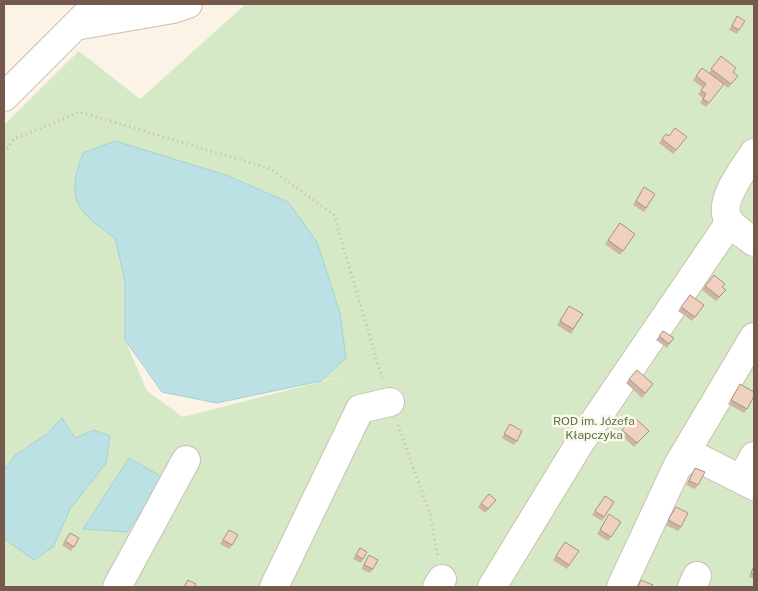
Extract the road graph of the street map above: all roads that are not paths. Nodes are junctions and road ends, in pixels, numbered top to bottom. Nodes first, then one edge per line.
1 (97, 4) edge
2 (188, 4) edge
3 (76, 26) junction
4 (4, 97) edge
5 (754, 153) edge
6 (730, 222) junction
7 (754, 242) edge
8 (754, 337) edge
9 (390, 402) road end
10 (186, 460) dead end
11 (678, 465) junction
12 (750, 474) edge
13 (117, 587) edge
14 (274, 587) edge
15 (492, 587) edge
16 (621, 587) edge

1 - 3 lane
2 - 3 lane
3 - 4 lane
5 - 6 lane
6 - 7 lane
6 - 15 lane
8 - 11 lane
9 - 14 lane
10 - 13 lane
11 - 12 lane
11 - 16 lane

